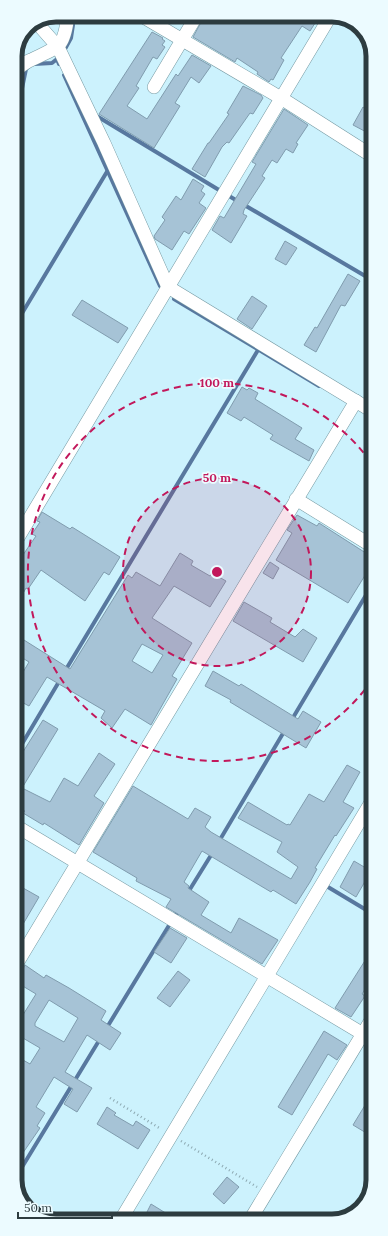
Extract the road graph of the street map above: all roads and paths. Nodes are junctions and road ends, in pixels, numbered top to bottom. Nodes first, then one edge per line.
1 (67, 22) edge
2 (152, 22) edge
3 (193, 22) edge
4 (327, 22) edge
5 (40, 26) edge
6 (182, 40) junction
7 (58, 47) junction
8 (22, 65) edge
9 (154, 87) dead end
10 (281, 98) junction
11 (366, 152) edge
12 (168, 287) junction
13 (356, 401) junction
14 (366, 407) edge
15 (296, 499) junction
16 (22, 531) edge
17 (366, 542) edge
18 (366, 809) edge
19 (22, 830) edge
20 (77, 863) junction
21 (22, 956) edge
22 (266, 977) junction
23 (366, 1036) edge
24 (366, 1040) edge
25 (110, 1098) dead end
26 (171, 1135) junction
27 (267, 1193) junction
28 (124, 1214) edge
29 (254, 1214) edge

1 - 7 street
2 - 6 street
3 - 6 street
4 - 10 street
5 - 7 street
6 - 9 street
6 - 10 street
7 - 8 street
7 - 12 street
10 - 11 street
10 - 12 street
12 - 13 street
12 - 16 street
13 - 14 street
13 - 15 street
15 - 17 street
15 - 20 street
18 - 22 street
19 - 20 street
20 - 21 street
20 - 22 street
22 - 23 street
22 - 26 street
24 - 27 street
25 - 26 path
26 - 27 path
26 - 28 street
27 - 29 street

